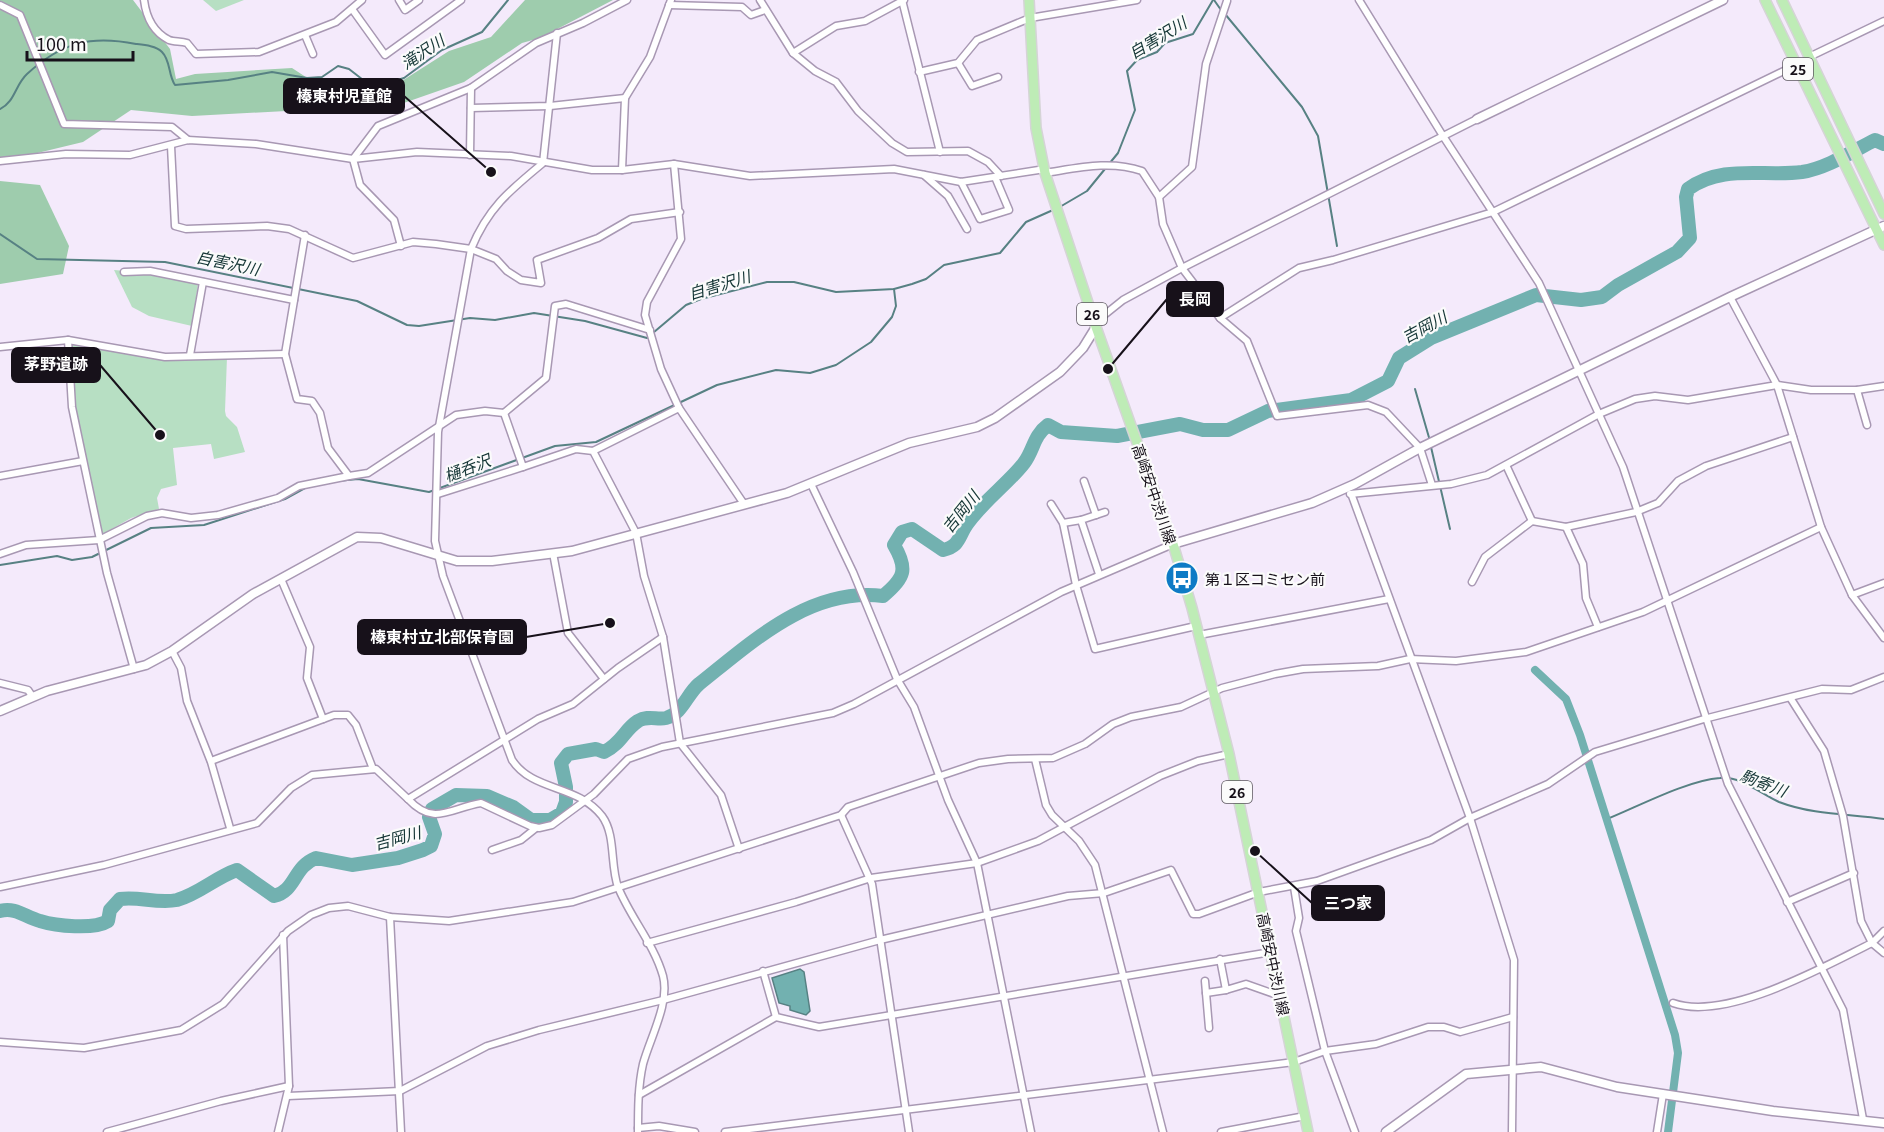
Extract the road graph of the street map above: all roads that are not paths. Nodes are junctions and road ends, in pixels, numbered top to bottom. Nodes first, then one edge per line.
1 (144, 0) edge
2 (362, 0) edge
3 (399, 0) edge
4 (419, 0) edge
5 (461, 0) edge
6 (627, 0) edge
7 (760, 0) edge
8 (903, 0) edge
9 (1029, 0) edge
10 (1137, 0) edge
11 (1359, 0) edge
12 (1722, 0) edge
13 (1765, 0) edge
14 (1782, 0) edge
15 (1227, 1) edge
16 (670, 2) edge
17 (0, 4) edge
18 (352, 9) junction
19 (765, 10) junction
20 (1030, 18) junction
21 (1884, 21) edge
22 (557, 33) junction
23 (305, 35) junction
24 (793, 53) junction
25 (313, 54) dead end
26 (1809, 57) junction
27 (958, 63) junction
28 (1796, 65) junction
29 (919, 72) junction
30 (998, 77) dead end
31 (471, 88) junction
32 (625, 98) junction
33 (550, 106) junction
34 (471, 108) junction
35 (1477, 119) joint
36 (1443, 136) junction
37 (188, 140) junction
38 (171, 146) junction
39 (940, 152) junction
40 (470, 155) junction
41 (353, 159) junction
42 (0, 161) edge
43 (543, 163) junction
44 (674, 164) junction
45 (622, 171) junction
46 (1045, 171) junction
47 (923, 174) junction
48 (998, 176) junction
49 (961, 182) junction
50 (1159, 197) junction
51 (680, 212) junction
52 (1493, 212) junction
53 (1884, 214) edge
54 (1880, 228) edge
55 (967, 229) dead end
56 (305, 235) junction
57 (1884, 245) edge
58 (402, 246) junction
59 (471, 249) junction
60 (1182, 268) junction
61 (124, 272) dead end
62 (202, 282) junction
63 (1730, 297) junction
64 (295, 299) junction
65 (1220, 318) junction
66 (1096, 327) junction
67 (650, 330) junction
68 (68, 340) junction
69 (0, 348) edge
70 (285, 354) junction
71 (190, 355) junction
72 (1578, 371) junction
73 (1777, 385) junction
74 (1884, 386) edge
75 (1857, 390) junction
76 (679, 408) junction
77 (504, 413) junction
78 (1599, 414) junction
79 (440, 424) junction
80 (1868, 425) dead end
81 (1793, 437) junction
82 (1420, 448) junction
83 (593, 451) junction
84 (83, 461) junction
85 (1506, 465) junction
86 (523, 467) junction
87 (0, 476) edge
88 (349, 476) junction
89 (1084, 481) dead end
90 (811, 484) junction
91 (1432, 485) junction
92 (1344, 488) junction
93 (438, 494) junction
94 (1352, 495) junction
95 (744, 504) junction
96 (1051, 504) dead end
97 (1105, 512) dead end
98 (1636, 512) junction
99 (1096, 515) junction
100 (1081, 520) junction
101 (1532, 521) junction
102 (1063, 523) junction
103 (1566, 527) junction
104 (1821, 527) junction
105 (636, 533) junction
106 (99, 540) junction
107 (1173, 544) junction
108 (553, 553) junction
109 (0, 554) edge
110 (438, 556) junction
111 (1099, 574) junction
112 (282, 579) junction
113 (1472, 582) dead end
114 (1884, 584) edge
115 (1076, 585) junction
116 (1852, 596) junction
117 (1389, 599) junction
118 (1667, 600) junction
119 (1598, 627) junction
120 (1198, 630) junction
121 (663, 637) junction
122 (1884, 638) edge
123 (172, 651) junction
124 (1410, 659) junction
125 (134, 669) junction
126 (1884, 677) edge
127 (604, 679) junction
128 (897, 679) junction
129 (0, 683) edge
130 (1214, 691) junction
131 (32, 696) junction
132 (1791, 699) junction
133 (0, 711) edge
134 (323, 719) junction
135 (1704, 719) junction
136 (505, 738) junction
137 (680, 743) junction
138 (1229, 754) junction
139 (1035, 759) junction
140 (210, 761) junction
141 (373, 769) junction
142 (939, 777) junction
143 (408, 799) junction
144 (585, 800) junction
145 (841, 815) junction
146 (1470, 818) junction
147 (1066, 826) junction
148 (230, 828) junction
149 (536, 828) junction
150 (739, 849) junction
151 (492, 850) dead end
152 (976, 863) junction
153 (1854, 873) junction
154 (871, 878) junction
155 (0, 887) edge
156 (619, 887) junction
157 (1294, 887) junction
158 (1259, 892) junction
159 (1104, 893) junction
160 (1787, 903) junction
161 (987, 914) junction
162 (390, 917) junction
163 (1884, 931) edge
164 (283, 936) junction
165 (880, 940) junction
166 (647, 943) junction
167 (1872, 943) junction
168 (1271, 952) junction
169 (1884, 953) edge
170 (1220, 959) junction
171 (1821, 968) junction
172 (763, 971) junction
173 (1124, 976) junction
174 (1205, 981) dead end
175 (1226, 990) junction
176 (1206, 993) junction
177 (1004, 996) junction
178 (1280, 996) junction
179 (663, 1000) junction
180 (1672, 1003) dead end
181 (891, 1014) junction
182 (776, 1017) junction
183 (1513, 1017) junction
184 (1209, 1028) dead end
185 (0, 1042) edge
186 (1325, 1052) junction
187 (1294, 1062) junction
188 (1512, 1068) junction
189 (1150, 1080) junction
190 (289, 1086) junction
191 (400, 1091) junction
192 (1663, 1094) junction
193 (639, 1095) junction
194 (1024, 1095) junction
195 (288, 1096) junction
196 (905, 1110) junction
197 (1305, 1116) junction
198 (1863, 1119) junction
199 (1884, 1123) edge
200 (769, 1129) edge
201 (638, 1130) edge
202 (107, 1132) edge
203 (278, 1132) edge
204 (402, 1132) edge
205 (694, 1132) edge
206 (724, 1132) edge
207 (909, 1132) edge
208 (1031, 1132) edge
209 (1163, 1132) edge
210 (1221, 1132) edge
211 (1308, 1132) edge
212 (1355, 1132) edge
213 (1386, 1132) edge
214 (1512, 1132) edge
215 (1657, 1132) edge

1 - 23 street
2 - 18 street
3 - 4 street
5 - 18 street
6 - 22 street
7 - 19 street
8 - 24 street
8 - 29 street
9 - 20 main road, 高崎安中渋川線 / 26
10 - 20 street
11 - 36 street
12 - 35 street
13 - 28 main road, 25
14 - 26 main road, 25
15 - 50 street
16 - 19 street
16 - 32 street
17 - 37 street
18 - 23 street
19 - 24 street
20 - 27 street
20 - 46 main road, 高崎安中渋川線 / 26
21 - 26 street
22 - 31 street
22 - 33 street
23 - 25 street
24 - 39 street
26 - 53 main road, 25
27 - 29 street
27 - 30 street
28 - 52 street
28 - 54 main road, 25
29 - 39 street
31 - 34 street
31 - 41 street
32 - 33 street
32 - 45 street
33 - 34 street
33 - 43 street
34 - 40 street
35 - 36 street
36 - 52 street
36 - 60 street
37 - 38 street
37 - 41 street
38 - 42 street
38 - 56 street
39 - 48 street
40 - 41 street
40 - 43 street
41 - 58 street
43 - 45 street
43 - 59 street
44 - 45 street
44 - 47 street
44 - 51 street
46 - 48 street
46 - 50 street
46 - 66 main road, 高崎安中渋川線 / 26
47 - 49 street
47 - 55 street
48 - 49 street
48 - 49 street
50 - 60 street
51 - 59 street
51 - 67 street
52 - 65 street
52 - 72 street
54 - 57 main road, 25
54 - 63 street
56 - 58 street
56 - 64 street
58 - 59 street
59 - 79 street
60 - 65 street
60 - 66 street
61 - 62 street
62 - 64 street
62 - 71 street
63 - 72 street
63 - 73 street
64 - 70 street
65 - 82 street
66 - 90 street
66 - 107 main road, 高崎安中渋川線 / 26
67 - 76 street
67 - 77 street
68 - 69 street
68 - 71 street
68 - 84 street
70 - 71 street
70 - 88 street
72 - 78 street
72 - 82 street
73 - 75 street
73 - 78 street
73 - 81 street
74 - 75 street
75 - 80 street
76 - 83 street
76 - 95 street
77 - 79 street
77 - 86 street
78 - 85 street
78 - 98 street
79 - 88 street
79 - 93 street
81 - 98 street
81 - 104 street
82 - 91 street
82 - 92 street
83 - 86 street
83 - 105 street
84 - 87 street
84 - 106 street
85 - 91 street
85 - 101 street
86 - 93 street
88 - 106 street
89 - 99 street
90 - 95 street
90 - 128 street
91 - 94 street
92 - 94 street
92 - 107 street
93 - 110 street
94 - 117 street
95 - 105 street
96 - 102 street
97 - 99 street
98 - 103 street
98 - 118 street
99 - 100 street
100 - 102 street
100 - 111 street
101 - 103 street
101 - 113 street
102 - 115 street
103 - 119 street
104 - 116 street
104 - 118 street
105 - 108 street
105 - 121 street
106 - 109 street
106 - 125 street
107 - 111 street
107 - 120 main road, 高崎安中渋川線 / 26
108 - 110 street
108 - 127 street
110 - 112 street
110 - 136 street
111 - 115 street
112 - 123 street
112 - 134 street
114 - 116 street
115 - 120 street
115 - 128 street
116 - 122 street
117 - 120 street
117 - 124 street
118 - 119 street
118 - 135 street
119 - 124 street
120 - 130 main road, 高崎安中渋川線 / 26
121 - 127 street
121 - 137 street
123 - 125 street
123 - 140 street
124 - 130 street
124 - 146 street
125 - 131 street
126 - 132 street
127 - 136 street
128 - 137 street
128 - 142 street
129 - 131 street
130 - 138 main road, 高崎安中渋川線 / 26
130 - 139 street
131 - 133 street
132 - 135 street
132 - 153 street
134 - 140 street
134 - 141 street
135 - 146 street
135 - 160 street
136 - 143 street
136 - 144 street
137 - 144 street
137 - 150 street
138 - 147 street
138 - 158 main road, 高崎安中渋川線 / 26
139 - 142 street
139 - 147 street
140 - 148 street
141 - 143 street
141 - 148 street
142 - 145 street
142 - 152 street
143 - 149 street
144 - 149 street
144 - 156 street
145 - 150 street
145 - 154 street
146 - 157 street
146 - 183 street
147 - 152 street
147 - 159 street
148 - 155 street
149 - 151 street
150 - 156 street
152 - 154 street
152 - 161 street
153 - 160 street
153 - 167 street
154 - 165 street
154 - 166 street
156 - 162 street
156 - 166 street
157 - 158 street
157 - 186 street
158 - 159 street
158 - 168 main road, 高崎安中渋川線 / 26
159 - 161 street
159 - 173 street
160 - 171 street
161 - 165 street
161 - 177 street
162 - 164 street
162 - 191 street
163 - 167 street
164 - 185 street
164 - 190 street
165 - 172 street
165 - 181 street
166 - 179 street
167 - 169 street
167 - 171 street
168 - 170 street
168 - 178 main road, 高崎安中渋川線 / 26
170 - 173 street
170 - 175 street
171 - 180 street
171 - 198 street
172 - 179 street
172 - 182 street
173 - 177 street
173 - 189 street
174 - 176 street
175 - 176 street
175 - 178 street
176 - 184 street
177 - 181 street
177 - 194 street
178 - 187 main road, 高崎安中渋川線 / 26
179 - 191 street
179 - 193 street
181 - 182 street
181 - 196 street
182 - 193 street
183 - 186 street
183 - 188 street
186 - 187 street
186 - 212 street
187 - 189 street
187 - 197 main road, 高崎安中渋川線 / 26
188 - 192 street
188 - 213 street
188 - 214 street
189 - 194 street
189 - 209 street
190 - 195 street
190 - 202 street
191 - 195 street
191 - 204 street
192 - 198 street
192 - 215 street
193 - 201 street
194 - 196 street
194 - 208 street
195 - 203 street
196 - 200 street
196 - 207 street
197 - 210 street
197 - 211 main road, 高崎安中渋川線 / 26
198 - 199 street
200 - 206 street
201 - 205 street

